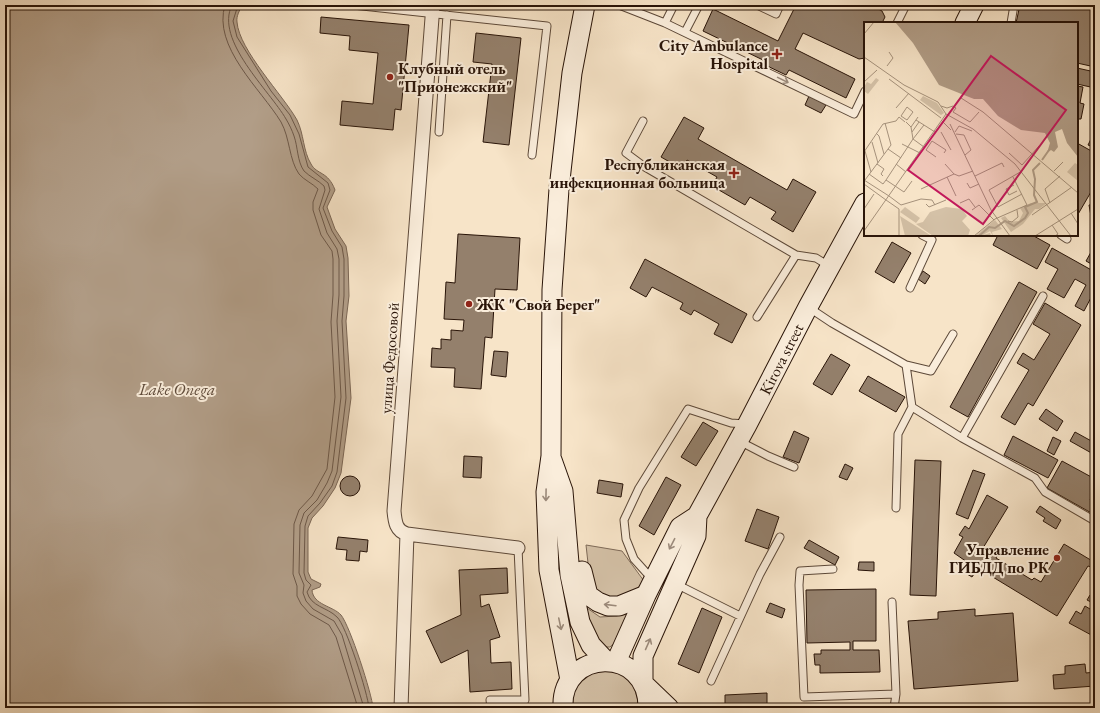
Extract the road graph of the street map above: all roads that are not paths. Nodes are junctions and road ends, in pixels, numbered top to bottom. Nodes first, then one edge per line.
1 (353, 5) edge
2 (585, 5) edge
3 (619, 5) edge
4 (674, 5) edge
5 (699, 5) edge
6 (757, 5) edge
7 (780, 5) edge
8 (906, 5) edge
9 (974, 5) edge
10 (1014, 5) edge
11 (433, 9) edge
12 (447, 15) junction
13 (898, 22) edge
14 (966, 22) edge
15 (1011, 22) edge
16 (665, 23) junction
17 (685, 32) junction
18 (864, 93) edge
19 (643, 121) dead end
20 (439, 132) dead end
21 (532, 154) dead end
22 (864, 205) edge
23 (924, 236) edge
24 (796, 255) junction
25 (831, 267) junction
26 (910, 288) dead end
27 (1043, 296) dead end
28 (808, 307) junction
29 (756, 316) dead end
30 (953, 334) dead end
31 (906, 365) junction
32 (912, 407) junction
33 (743, 432) junction
34 (962, 438) junction
35 (551, 456) junction
36 (794, 467) dead end
37 (563, 491) junction
38 (896, 508) dead end
39 (697, 516) junction
40 (1095, 521) edge
41 (407, 534) junction
42 (780, 537) dead end
43 (518, 548) joint
44 (833, 569) dead end
45 (675, 584) junction
46 (650, 588) junction
47 (892, 602) dead end
48 (740, 616) junction
49 (611, 662) junction
50 (570, 680) junction
51 (711, 681) dead end
52 (643, 682) junction
53 (896, 694) junction
54 (401, 708) edge
55 (491, 708) edge
56 (562, 708) edge
57 (648, 708) edge
58 (669, 708) edge
59 (894, 708) edge

1 - 11 lane
2 - 35 main road
3 - 16 lane
4 - 16 lane
5 - 17 lane
6 - 7 lane
8 - 13 lane
9 - 14 main road
10 - 15 lane
11 - 12 lane
11 - 41 street, улица Федосовой
12 - 20 lane
12 - 21 lane
16 - 17 lane
17 -> 18 lane
19 - 24 lane
22 - 25 main road, Kirova street
23 - 26 lane
24 - 25 lane
24 - 29 lane
25 - 28 main road, Kirova street
27 - 34 lane
28 - 31 lane
28 - 33 main road, Kirova street
30 - 31 lane
31 - 32 lane
32 - 34 lane
32 - 38 lane
33 - 36 lane
33 - 39 main road, Kirova street
33 - 46 lane
34 - 40 lane
35 - 37 main road
35 -> 50 main road
46 -> 37 main road
37 - 49 main road
39 - 45 main road, Kirova street
39 -> 46 main road, Kirova street
41 - 43 street
41 - 54 street
42 - 48 lane
43 - 55 lane
44 - 53 lane
45 - 48 lane
52 -> 45 main road, Kirova street
46 - 49 main road, Kirova street
47 - 53 lane
48 - 51 lane
49 - 50 main road
49 - 52 main road
50 - 56 main road
52 - 57 main road, Kirova street
52 - 58 main road
53 - 59 lane

